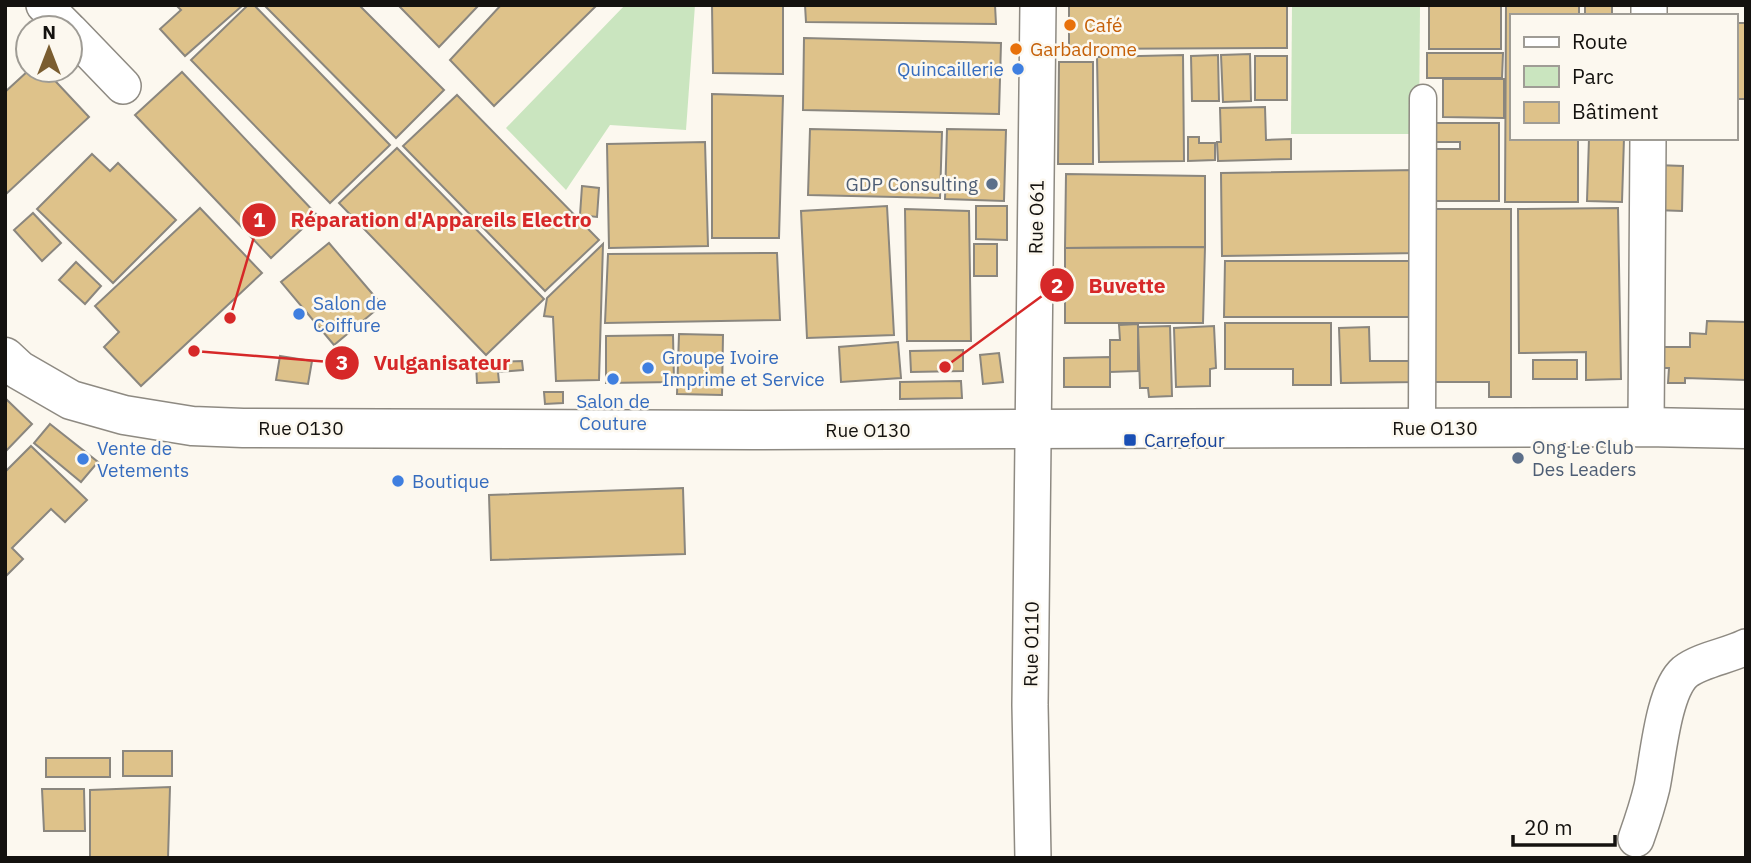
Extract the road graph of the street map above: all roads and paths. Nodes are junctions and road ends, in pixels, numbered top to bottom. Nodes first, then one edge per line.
1 (1038, 5) edge
2 (84, 46) edge
3 (123, 86) dead end
4 (1423, 99) dead end
5 (1648, 140) edge
6 (5, 358) edge
7 (1646, 427) junction
8 (1422, 428) junction
9 (1034, 429) junction
10 (1746, 429) edge
11 (1746, 648) edge
12 (1636, 839) dead end
13 (1033, 858) edge

1 - 9 street, Rue O61
2 - 3 street
4 - 8 street
5 - 7 street
6 - 9 street, Rue O130
7 - 8 street, Rue O130
7 - 10 street, Rue O130
8 - 9 street, Rue O130
9 - 13 street, Rue O110
11 - 12 street

